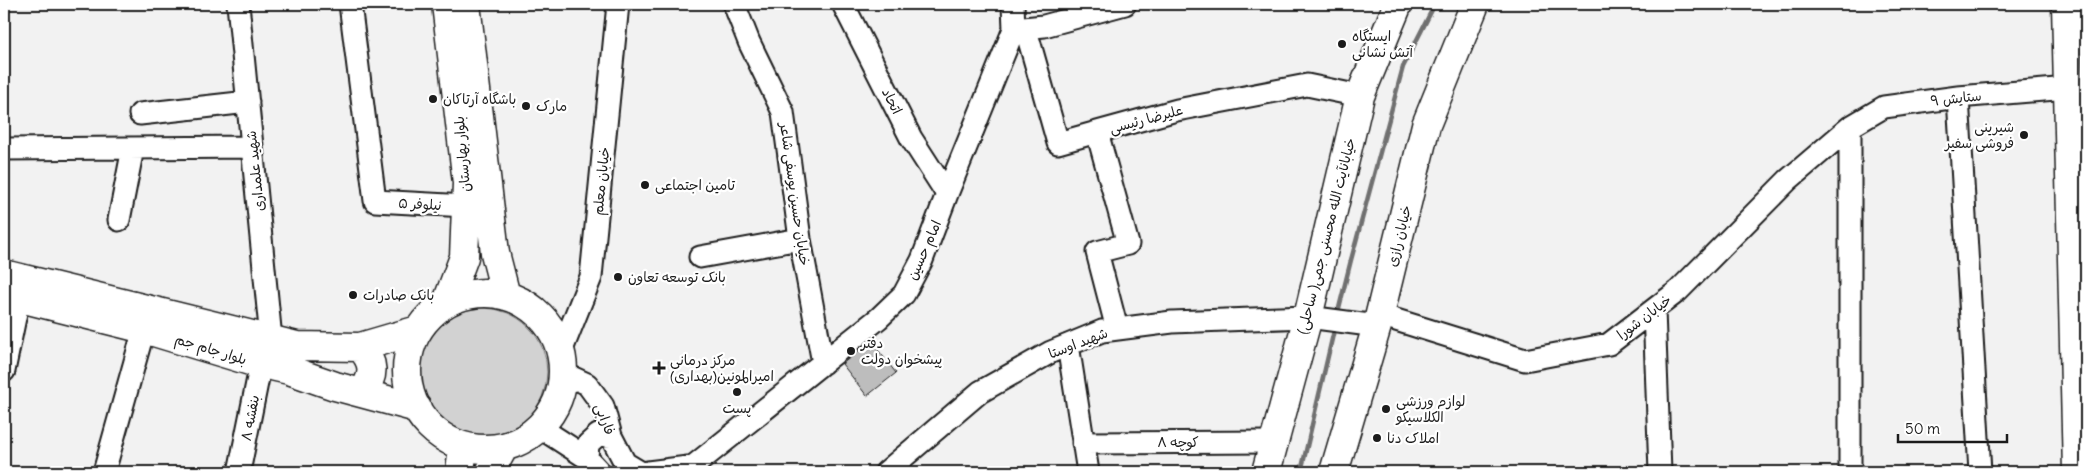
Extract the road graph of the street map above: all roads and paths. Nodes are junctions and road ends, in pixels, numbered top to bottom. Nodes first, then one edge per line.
1 (238, 4) edge
2 (350, 4) edge
3 (446, 4) edge
4 (466, 4) edge
5 (618, 4) edge
6 (734, 4) edge
7 (843, 4) edge
8 (1013, 4) edge
9 (1125, 4) edge
10 (1398, 4) edge
11 (1475, 4) edge
12 (2066, 4) edge
13 (1014, 28) junction
14 (2068, 88) junction
15 (1360, 96) junction
16 (1958, 97) junction
17 (248, 102) junction
18 (140, 114) dead end
19 (1850, 127) junction
20 (1097, 132) junction
21 (252, 147) junction
22 (134, 148) junction
23 (4, 149) edge
24 (947, 194) junction
25 (466, 206) junction
26 (119, 220) dead end
27 (800, 239) junction
28 (495, 253) junction
29 (464, 257) junction
30 (700, 257) dead end
31 (4, 274) edge
32 (11, 296) edge
33 (506, 296) junction
34 (447, 302) junction
35 (1654, 310) junction
36 (1308, 317) junction
37 (1379, 321) junction
38 (144, 329) junction
39 (1117, 329) junction
40 (418, 330) junction
41 (1068, 346) junction
42 (360, 347) junction
43 (266, 351) junction
44 (562, 362) junction
45 (823, 363) junction
46 (4, 372) edge
47 (362, 392) junction
48 (2081, 406) edge
49 (416, 408) junction
50 (539, 427) junction
51 (611, 436) junction
52 (1274, 442) junction
53 (1083, 443) junction
54 (504, 447) junction
55 (462, 459) edge
56 (593, 465) edge
57 (691, 469) edge
58 (104, 472) edge
59 (240, 472) edge
60 (490, 472) edge
61 (640, 472) edge
62 (648, 472) edge
63 (886, 472) edge
64 (1088, 472) edge
65 (1266, 472) edge
66 (1334, 472) edge
67 (1660, 472) edge
68 (1850, 472) edge
69 (1980, 472) edge
70 (2077, 472) edge

1 - 17 street, شهید علمداری
2 - 25 street, نیلوفر ۵
3 - 25 main road, بلوار بهارستان
4 - 28 main road, بلوار بهارستان
5 - 44 street, خیابان معلم
6 - 27 street, خیابان حسین یوسفی شاعر
7 - 24 street, اتحاد
8 - 13 street
9 - 13 street
10 - 15 main road, خیابانآیت الله محسنی جمی( ساحلی)
11 - 37 main road, خیابان رازی
12 - 14 main road
13 - 20 street
13 - 24 street, امام حسین
14 - 16 street, ستایش ۹
14 - 48 main road
15 - 20 street, علیرضا رئیسی
15 - 36 main road, خیابانآیت الله محسنی جمی( ساحلی)
16 - 19 street, ستایش ۹
16 - 69 street
17 - 18 street
17 - 21 street, شهید علمداری
19 - 35 street, خیابان شورا
19 - 68 street
20 - 39 street, علیرضا رئیسی
21 - 22 street
21 - 43 street, شهید علمداری
22 - 23 street
22 - 26 street
24 - 45 street, امام حسین
25 - 29 main road, بلوار بهارستان
27 - 30 street
27 - 45 street, خیابان حسین یوسفی شاعر
28 - 29 main road
28 - 33 main road, بلوار بهارستان
29 - 34 main road, بلوار بهارستان
31 - 43 main road, بلوار جام جم
32 - 38 main road, بلوار جام جم
32 - 46 street
33 - 34 main road
33 - 44 main road
34 - 40 main road
35 - 37 street, خیابان شورا
35 - 67 street
36 - 37 street, خیابان شورا
36 - 39 street, شهید اوستا
36 - 52 main road, خیابانآیت الله محسنی جمی( ساحلی)
37 - 66 main road, خیابان رازی
38 - 43 main road, بلوار جام جم
38 - 58 street
39 - 41 street, شهید اوستا
40 - 42 main road, بلوار جام جم
40 - 49 main road
41 - 53 street
41 - 63 street, شهید اوستا
42 - 43 main road, بلوار جام جم
42 - 47 main road
43 - 47 main road, بلوار جام جم
43 - 59 street, بنفشه ۸
44 - 50 main road
44 - 51 street, فارابی
45 - 57 street, امام حسین
47 - 49 main road, بلوار جام جم
48 - 70 main road
49 - 55 main road
50 - 54 main road
50 - 56 street
51 - 56 street
51 - 61 street, فارابی
52 - 53 street, کوچه ۸
52 - 65 main road, خیابانآیت الله محسنی جمی( ساحلی)
53 - 64 street
54 - 55 main road
54 - 60 main road
57 - 62 street

